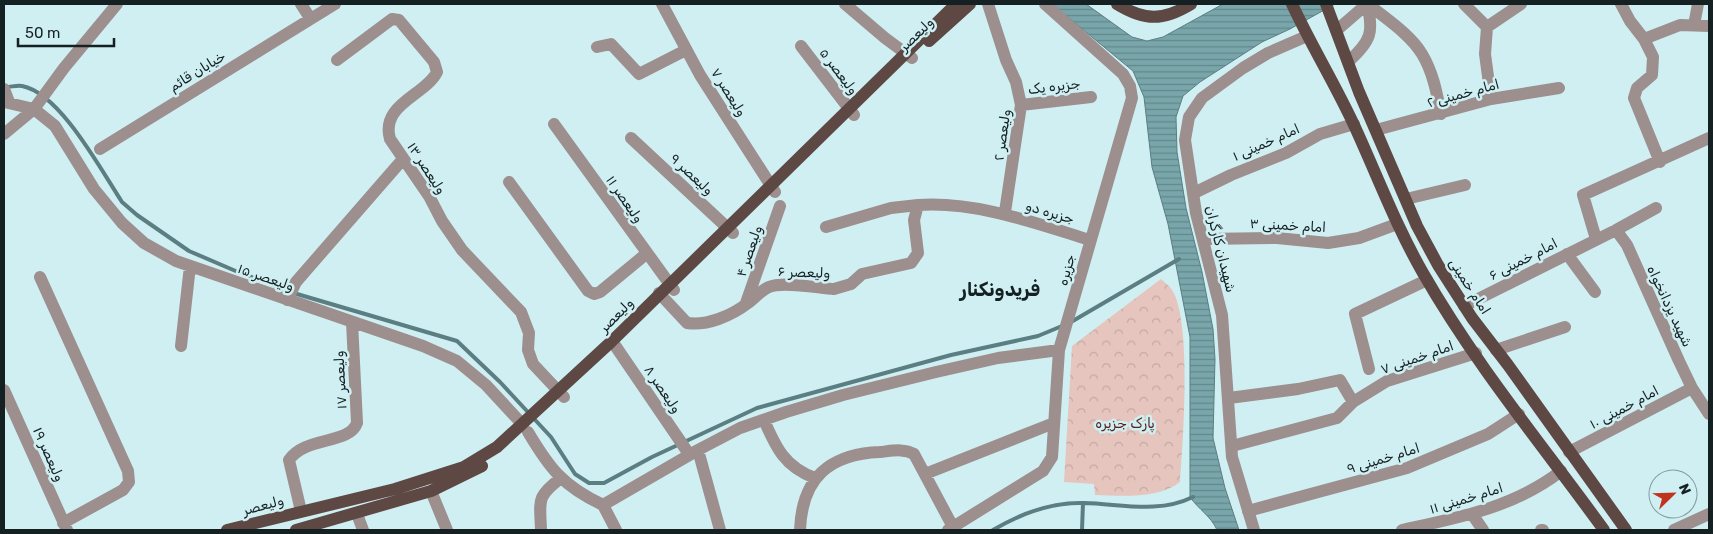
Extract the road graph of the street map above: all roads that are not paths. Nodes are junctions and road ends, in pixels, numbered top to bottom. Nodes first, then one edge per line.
1 (117, 4) edge
2 (300, 4) edge
3 (335, 4) edge
4 (662, 4) edge
5 (846, 4) edge
6 (956, 4) edge
7 (970, 4) edge
8 (988, 4) edge
9 (1045, 4) edge
10 (1117, 4) edge
11 (1191, 4) edge
12 (1292, 4) edge
13 (1326, 4) edge
14 (1367, 4) edge
15 (1464, 4) edge
16 (1521, 4) edge
17 (1622, 4) edge
18 (1698, 4) edge
19 (310, 18) junction
20 (1694, 25) junction
21 (1488, 26) junction
22 (1709, 26) edge
23 (1338, 30) junction
24 (1307, 36) junction
25 (1644, 39) junction
26 (801, 46) dead end
27 (597, 47) dead end
28 (686, 50) junction
29 (909, 55) junction
30 (337, 60) dead end
31 (1349, 61) junction
32 (1559, 88) dead end
33 (4, 89) edge
34 (1091, 97) dead end
35 (1492, 100) junction
36 (6, 102) edge
37 (1021, 105) junction
38 (36, 106) junction
39 (851, 112) junction
40 (1441, 114) junction
41 (554, 124) dead end
42 (1354, 124) junction
43 (1376, 130) junction
44 (4, 134) edge
45 (631, 138) dead end
46 (1709, 138) edge
47 (100, 149) dead end
48 (403, 160) junction
49 (1660, 162) junction
50 (509, 182) dead end
51 (1466, 185) dead end
52 (772, 189) junction
53 (1194, 194) junction
54 (1406, 199) junction
55 (918, 205) junction
56 (780, 206) dead end
57 (1656, 208) dead end
58 (1002, 214) junction
59 (1398, 224) junction
60 (826, 228) dead end
61 (730, 230) junction
62 (1616, 230) junction
63 (1203, 239) junction
64 (1596, 239) junction
65 (1090, 240) junction
66 (646, 254) junction
67 (1567, 254) junction
68 (190, 266) junction
69 (40, 277) dead end
70 (1427, 280) junction
71 (667, 292) junction
72 (1595, 292) dead end
73 (287, 300) junction
74 (745, 305) junction
75 (1464, 306) junction
76 (352, 322) junction
77 (1565, 327) dead end
78 (614, 344) junction
79 (181, 346) dead end
80 (1059, 350) junction
81 (1496, 350) junction
82 (1476, 353) junction
83 (1508, 365) junction
84 (1369, 369) dead end
85 (1493, 377) junction
86 (1692, 388) junction
87 (4, 390) edge
88 (562, 394) junction
89 (1229, 398) junction
90 (1353, 402) junction
91 (1520, 414) junction
92 (1709, 414) edge
93 (764, 420) junction
94 (1054, 423) junction
95 (527, 427) junction
96 (1232, 446) junction
97 (691, 451) junction
98 (1569, 452) junction
99 (1561, 471) junction
100 (925, 474) junction
101 (561, 478) junction
102 (815, 478) junction
103 (431, 491) junction
104 (603, 505) junction
105 (301, 511) junction
106 (1248, 511) junction
107 (357, 514) junction
108 (1472, 514) junction
109 (1709, 514) edge
110 (65, 527) edge
111 (951, 529) edge
112 (227, 530) edge
113 (296, 530) edge
114 (363, 530) edge
115 (447, 530) edge
116 (540, 530) edge
117 (616, 530) edge
118 (720, 530) edge
119 (800, 530) edge
120 (1254, 530) edge
121 (1402, 530) edge
122 (1483, 530) edge
123 (1604, 530) edge
124 (1626, 530) edge
125 (1674, 530) edge

1 - 38 street
2 - 19 street
3 - 19 street, خیابان قائم
4 - 28 street, ولیعصر ۷
5 - 29 street
6 - 29 main road, ولیعصر
7 - 29 main road, ولیعصر
8 - 37 street, ولیعصر ۲
9 - 65 street, جزیره
10 - 11 main road
12 - 24 main road
13 - 23 main road, امام خمینی
14 - 23 street
14 - 31 street
14 - 40 street
15 - 21 street
16 - 21 street
17 - 25 street
18 - 20 street
19 - 47 street, خیابان قائم
20 - 22 street
20 - 25 street
21 - 35 street
23 - 31 main road, امام خمینی
24 - 42 main road
24 - 53 street, شهیدان کارگران
25 - 49 street
26 - 39 street, ولیعصر ۵
27 - 28 street
28 - 52 street, ولیعصر ۷
29 - 39 main road, ولیعصر
30 - 48 street, ولیعصر ۱۳
31 - 43 main road, امام خمینی
32 - 35 street, امام خمینی ۲
33 - 36 street
34 - 37 street, جزیره یک
35 - 40 street, امام خمینی ۲
36 - 38 street
37 - 58 street, ولیعصر ۲
38 - 44 street
38 - 68 street, ولیعصر ۱۵
39 - 52 main road, ولیعصر
40 - 43 street, امام خمینی ۲
41 - 66 street, ولیعصر ۱۱
42 - 53 street, امام خمینی ۱
42 - 59 main road
43 - 54 main road, امام خمینی
45 - 61 street, ولیعصر ۹
46 - 49 street
48 - 73 street
48 - 88 street, ولیعصر ۱۳
49 - 64 street
50 - 66 street
51 - 54 street
52 - 61 main road, ولیعصر
53 - 63 street, شهیدان کارگران
54 - 75 main road, امام خمینی
55 - 58 street
55 - 60 street
55 - 74 street, ولیعصر ۶
56 - 74 street, ولیعصر ۴
57 - 62 street
58 - 65 street, جزیره دو
59 - 63 street, امام خمینی ۳
59 - 70 main road
61 - 71 main road, ولیعصر
62 - 64 street
62 - 86 street, شهید یزدانخواه
63 - 89 street, شهیدان کارگران
64 - 67 street, امام خمینی ۶
65 - 80 street, جزیره
66 - 71 street, ولیعصر ۱۱
67 - 72 street
67 - 75 street, امام خمینی ۶
68 - 73 street, ولیعصر ۱۵
68 - 79 street
69 - 110 street
70 - 82 main road
70 - 84 street
71 - 74 street, ولیعصر ۶
71 - 78 main road, ولیعصر
73 - 76 street, ولیعصر ۱۵
75 - 81 main road, امام خمینی
76 - 95 street, ولیعصر ۱۵
76 - 105 street, ولیعصر ۱۷
77 - 81 street
78 - 88 main road, ولیعصر
78 - 97 street, ولیعصر ۸
80 - 93 street
80 - 94 street, جزیره
81 - 83 main road, امام خمینی
82 - 85 main road
82 - 90 street, امام خمینی ۷
83 - 85 main road
83 - 98 main road, امام خمینی
85 - 91 main road
86 - 92 street, شهید یزدانخواه
86 - 98 street, امام خمینی ۱۰
87 - 110 street, ولیعصر ۱۹
88 - 95 main road, ولیعصر
89 - 90 street
89 - 96 street, شهیدان کارگران
90 - 96 street, امام خمینی ۷
91 - 99 main road
91 - 106 street, امام خمینی ۹
93 - 97 street
93 - 102 street
94 - 100 street
94 - 111 street, جزیره
95 - 101 street, ولیعصر ۱۵
95 - 103 main road, ولیعصر
95 - 105 main road, ولیعصر
96 - 106 street, شهیدان کارگران
97 - 104 street
97 - 118 street
98 - 124 main road, امام خمینی
99 - 108 street, امام خمینی ۱۱
99 - 123 main road
100 - 102 street
100 - 111 street
101 - 104 street, ولیعصر ۱۵
101 - 116 street
102 - 119 street
103 - 107 main road, ولیعصر
103 - 115 street
104 - 117 street
105 - 112 main road, ولیعصر
106 - 120 street, شهیدان کارگران
107 - 113 main road, ولیعصر
107 - 114 street
108 - 121 street, امام خمینی ۱۱
108 - 122 street
109 - 125 street

